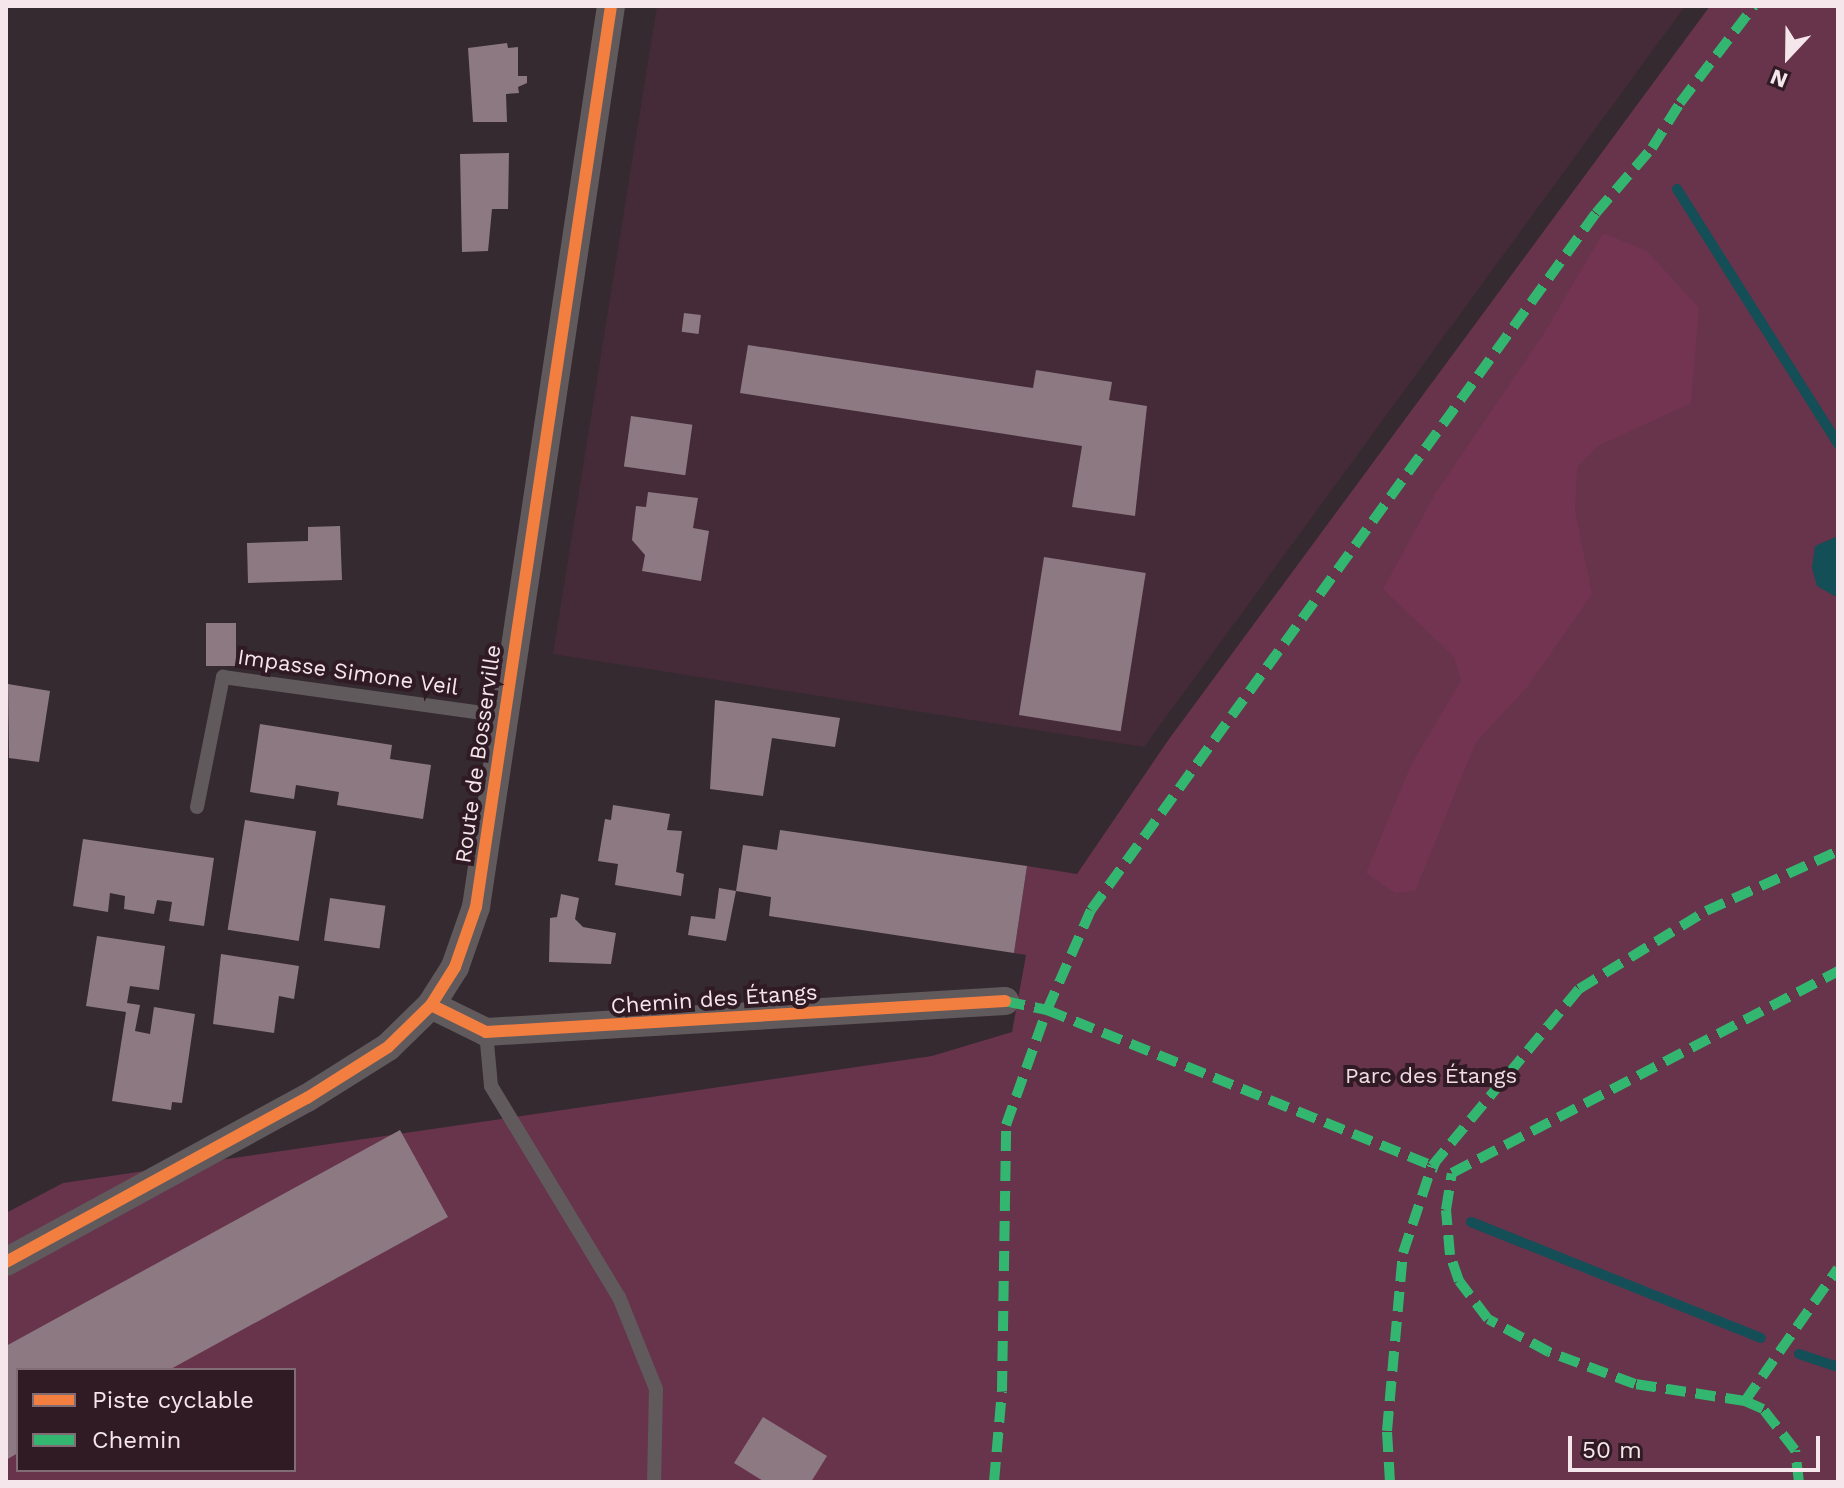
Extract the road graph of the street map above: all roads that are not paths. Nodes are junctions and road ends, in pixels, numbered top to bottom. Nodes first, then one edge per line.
1 (611, 6) edge
2 (504, 716) junction
3 (197, 807) dead end
4 (1005, 1001) dead end
5 (431, 1005) junction
6 (486, 1032) junction
7 (6, 1262) edge
8 (654, 1482) edge

1 - 2 street, Route de Bosserville
2 - 3 lane, Impasse Simone Veil
2 - 5 street, Route de Bosserville
4 - 6 street, Chemin des Étangs
5 - 6 street, Chemin des Étangs
5 - 7 street, Route de Bosserville
6 - 8 lane

